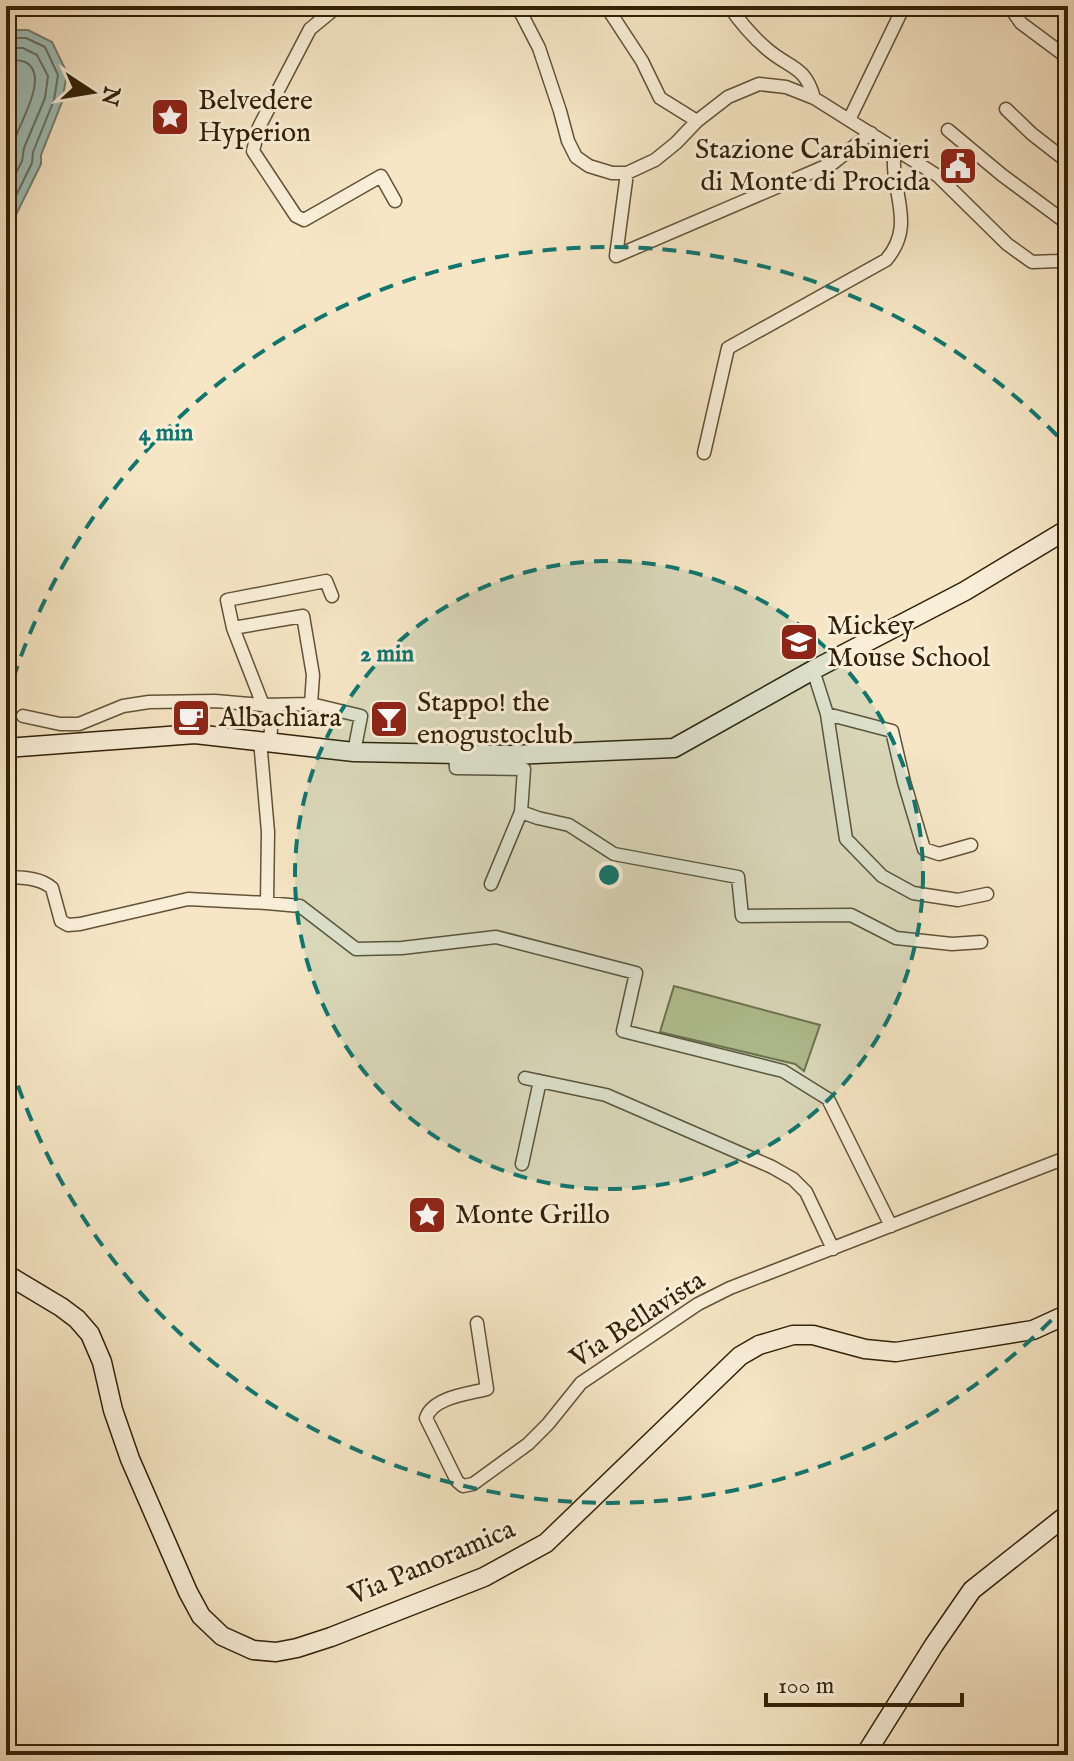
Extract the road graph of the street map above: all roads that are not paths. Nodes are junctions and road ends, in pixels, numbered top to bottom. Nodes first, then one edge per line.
1 (338, 6) edge
2 (515, 6) edge
3 (606, 6) edge
4 (729, 6) edge
5 (904, 6) edge
6 (1009, 6) edge
7 (1068, 58) edge
8 (814, 98) junction
9 (1006, 109) dead end
10 (849, 120) junction
11 (697, 121) junction
12 (948, 130) dead end
13 (871, 133) junction
14 (895, 149) junction
15 (1068, 162) edge
16 (627, 173) junction
17 (395, 201) dead end
18 (1068, 224) edge
19 (1068, 258) edge
20 (704, 453) dead end
21 (1068, 529) edge
22 (332, 596) dead end
23 (233, 628) junction
24 (813, 670) junction
25 (311, 704) junction
26 (268, 705) junction
27 (827, 714) junction
28 (23, 716) dead end
29 (265, 740) junction
30 (6, 748) edge
31 (354, 752) junction
32 (455, 753) junction
33 (521, 812) junction
34 (971, 845) dead end
35 (6, 877) edge
36 (491, 884) dead end
37 (987, 894) dead end
38 (267, 903) junction
39 (981, 942) dead end
40 (525, 1078) dead end
41 (540, 1081) junction
42 (1068, 1157) edge
43 (522, 1164) dead end
44 (891, 1226) junction
45 (833, 1249) junction
46 (6, 1274) edge
47 (1068, 1314) edge
48 (477, 1323) dead end
49 (1068, 1514) edge
50 (865, 1755) edge

1 - 17 street
2 - 16 street
3 - 11 street
4 - 8 street
5 - 10 street
6 - 7 street
8 - 10 street
8 - 11 street
9 - 15 street
10 - 13 street
11 - 16 street
12 - 18 street
13 - 14 street
13 - 16 street
14 - 19 street
14 - 20 street
21 - 24 street
22 - 23 street
23 - 25 street
23 - 26 street
24 - 27 street
24 - 32 street
25 - 26 street
25 - 31 street
26 - 28 street
26 - 29 street
27 - 34 street
27 - 37 street
29 - 30 street
29 - 31 street
29 - 38 street
31 - 32 street
32 - 33 street
33 - 36 street
33 - 39 street
35 - 38 street
38 - 44 street
40 - 41 street
41 - 43 street
41 - 45 street
42 - 44 street, Via Bellavista
44 - 45 street, Via Bellavista
45 - 48 street, Via Bellavista
46 - 47 street, Via Panoramica
49 - 50 street

